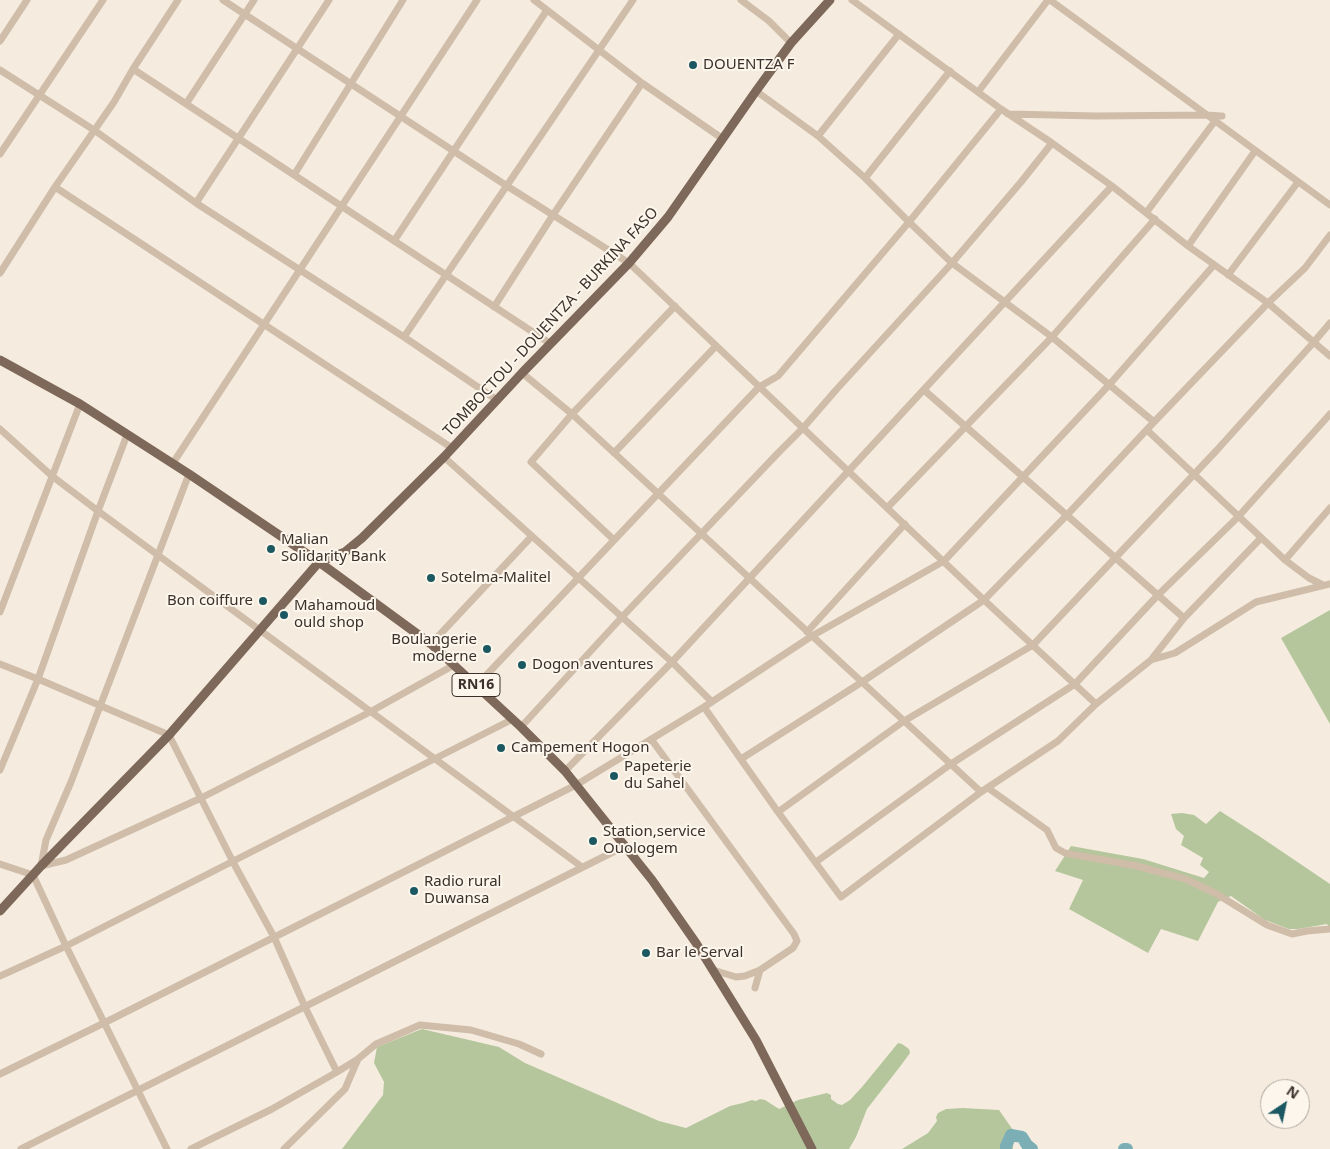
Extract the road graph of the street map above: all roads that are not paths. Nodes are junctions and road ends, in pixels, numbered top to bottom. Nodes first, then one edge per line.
1 (26, 0) edge
2 (103, 0) edge
3 (178, 0) edge
4 (223, 0) edge
5 (254, 0) edge
6 (329, 0) edge
7 (404, 0) edge
8 (477, 0) edge
9 (534, 0) edge
10 (633, 0) edge
11 (741, 0) edge
12 (830, 0) edge
13 (852, 0) edge
14 (1049, 0) edge
15 (547, 10) junction
16 (245, 14) junction
17 (899, 34) junction
18 (0, 41) edge
19 (791, 43) junction
20 (297, 49) junction
21 (599, 50) junction
22 (133, 68) junction
23 (0, 70) edge
24 (950, 71) junction
25 (642, 83) junction
26 (351, 84) junction
27 (756, 91) junction
28 (978, 92) junction
29 (38, 95) junction
30 (186, 104) junction
31 (1001, 109) junction
32 (1008, 114) junction
33 (1206, 115) junction
34 (400, 116) junction
35 (1222, 116) dead end
36 (1215, 122) junction
37 (94, 130) junction
38 (818, 136) junction
39 (239, 138) junction
40 (723, 139) junction
41 (1052, 143) junction
42 (1255, 150) junction
43 (454, 151) junction
44 (0, 154) edge
45 (294, 175) junction
46 (865, 178) junction
47 (1298, 182) junction
48 (507, 186) junction
49 (1112, 186) junction
50 (55, 187) junction
51 (196, 203) junction
52 (1330, 205) edge
53 (341, 206) junction
54 (1146, 213) junction
55 (553, 215) junction
56 (1155, 219) junction
57 (909, 222) junction
58 (1330, 235) edge
59 (394, 241) junction
60 (1188, 246) junction
61 (629, 263) junction
62 (952, 263) junction
63 (1214, 265) junction
64 (300, 270) junction
65 (0, 273) edge
66 (446, 275) junction
67 (1228, 275) junction
68 (1005, 302) junction
69 (1268, 303) junction
70 (675, 306) junction
71 (494, 307) junction
72 (1330, 323) edge
73 (264, 324) junction
74 (404, 337) junction
75 (1052, 337) junction
76 (1314, 342) junction
77 (551, 344) junction
78 (716, 346) junction
79 (1330, 356) edge
80 (0, 360) edge
81 (522, 373) junction
82 (1109, 385) junction
83 (759, 387) junction
84 (924, 390) junction
85 (497, 400) junction
86 (80, 404) junction
87 (572, 414) junction
88 (1330, 414) edge
89 (1154, 422) junction
90 (966, 426) junction
91 (803, 428) junction
92 (0, 429) edge
93 (1147, 430) junction
94 (127, 435) junction
95 (452, 448) junction
96 (614, 454) junction
97 (444, 457) junction
98 (172, 464) junction
99 (848, 471) junction
100 (189, 474) junction
101 (1193, 475) junction
102 (52, 476) junction
103 (1023, 477) junction
104 (658, 493) junction
105 (887, 508) junction
106 (1330, 508) edge
107 (98, 511) junction
108 (1067, 516) junction
109 (1238, 516) junction
110 (904, 524) junction
111 (702, 534) junction
112 (532, 536) junction
113 (1261, 538) junction
114 (614, 540) junction
115 (157, 555) junction
116 (1115, 558) junction
117 (1285, 560) junction
118 (944, 561) junction
119 (319, 562) junction
120 (579, 578) junction
121 (750, 578) junction
122 (1327, 584) edge
123 (1158, 595) junction
124 (984, 600) junction
125 (0, 612) edge
126 (622, 617) junction
127 (1184, 618) junction
128 (260, 631) junction
129 (810, 634) junction
130 (431, 644) junction
131 (1033, 645) junction
132 (1151, 660) junction
133 (672, 662) junction
134 (0, 664) edge
135 (454, 665) junction
136 (38, 679) junction
137 (862, 682) junction
138 (1075, 684) junction
139 (477, 686) junction
140 (712, 702) junction
141 (1096, 704) junction
142 (101, 706) junction
143 (704, 707) junction
144 (370, 712) junction
145 (513, 719) junction
146 (904, 721) junction
147 (521, 727) junction
148 (168, 735) junction
149 (652, 739) junction
150 (434, 759) junction
151 (741, 759) junction
152 (951, 764) junction
153 (0, 770) edge
154 (565, 771) junction
155 (576, 785) junction
156 (984, 790) junction
157 (201, 798) junction
158 (778, 812) junction
159 (513, 816) junction
160 (625, 846) junction
161 (233, 862) junction
162 (816, 862) junction
163 (0, 864) edge
164 (41, 866) junction
165 (582, 867) junction
166 (32, 875) junction
167 (0, 911) edge
168 (1330, 929) edge
169 (274, 937) junction
170 (66, 946) junction
171 (714, 970) junction
172 (760, 970) junction
173 (0, 976) edge
174 (755, 988) dead end
175 (305, 1006) junction
176 (104, 1023) junction
177 (542, 1054) dead end
178 (358, 1059) junction
179 (337, 1072) junction
180 (0, 1074) edge
181 (138, 1090) junction
182 (21, 1149) edge
183 (167, 1149) edge
184 (191, 1149) edge
185 (284, 1149) edge
186 (812, 1149) edge

1 - 18 street
2 - 29 street
3 - 22 street
4 - 16 street
5 - 16 street
6 - 20 street
7 - 26 street
8 - 34 street
9 - 15 street
10 - 21 street
11 - 19 street
12 - 19 main road, TOMBOCTOU - DOUENTZA - BURKINA FASO
13 - 17 street
14 - 28 street
14 - 33 street
15 - 21 street
15 - 43 street
16 - 20 street
16 - 30 street
17 - 24 street
17 - 38 street
19 - 27 main road, TOMBOCTOU - DOUENTZA - BURKINA FASO
20 - 26 street
20 - 39 street
21 - 25 street
21 - 48 street
22 - 30 street
22 - 37 street
23 - 29 street
24 - 28 street
24 - 46 street
25 - 40 street
25 - 55 street
26 - 34 street
26 - 45 street
27 - 38 street
27 - 40 main road, TOMBOCTOU - DOUENTZA - BURKINA FASO
28 - 31 street
29 - 37 street
29 - 44 street
30 - 39 street
31 - 32 street
31 - 57 street
32 - 33 street
32 - 41 street
33 - 35 street
33 - 36 street
34 - 43 street
34 - 53 street
36 - 42 street
36 - 54 street
37 - 50 street
37 - 51 street
38 - 46 street
39 - 45 street
39 - 51 street
40 - 61 main road, TOMBOCTOU - DOUENTZA - BURKINA FASO
41 - 49 street
41 - 62 street
42 - 47 street
42 - 60 street
43 - 48 street
43 - 59 street
45 - 53 street
46 - 57 street
47 - 52 street
47 - 67 street
48 - 55 street
48 - 66 street
49 - 54 street
49 - 68 street
50 - 65 street
50 - 73 street
51 - 64 street
53 - 59 street
53 - 64 street
54 - 56 street
55 - 61 street
55 - 71 street
56 - 60 street
56 - 75 street
57 - 62 street
57 - 83 street
58 - 69 street
59 - 66 street
60 - 63 street
61 - 70 street
61 - 77 main road, TOMBOCTOU - DOUENTZA - BURKINA FASO
62 - 68 street
62 - 91 street
63 - 67 street
63 - 82 street
64 - 73 street
64 - 74 street
66 - 71 street
66 - 74 street
67 - 69 street
68 - 75 street
68 - 84 street
69 - 76 street
69 - 89 street
70 - 78 street
70 - 87 street
71 - 77 street
72 - 76 street
73 - 95 street
73 - 98 street
74 - 85 street
75 - 82 street
75 - 90 street
76 - 79 street
76 - 101 street
77 - 81 main road, TOMBOCTOU - DOUENTZA - BURKINA FASO
78 - 83 street
78 - 96 street
80 - 86 main road, RN16
81 - 85 main road, TOMBOCTOU - DOUENTZA - BURKINA FASO
81 - 87 street
82 - 89 street
82 - 103 street
83 - 91 street
83 - 104 street
84 - 90 street
84 - 99 street
85 - 95 main road, TOMBOCTOU - DOUENTZA - BURKINA FASO
86 - 94 main road, RN16
86 - 102 street
87 - 96 street
87 - 114 street
88 - 109 street
89 - 93 street
90 - 103 street
90 - 105 street
91 - 99 street
91 - 111 street
92 - 102 street
93 - 101 street
93 - 108 street
94 - 98 main road, RN16
94 - 107 street
95 - 97 main road, TOMBOCTOU - DOUENTZA - BURKINA FASO
96 - 104 street
97 - 112 street
97 - 119 main road, TOMBOCTOU - DOUENTZA - BURKINA FASO
98 - 100 main road, RN16
99 - 105 street
99 - 121 street
100 - 115 street
100 - 119 main road, RN16
101 - 109 street
101 - 116 street
102 - 107 street
102 - 125 street
103 - 108 street
103 - 118 street
104 - 111 street
104 - 114 street
105 - 110 street
106 - 117 street
107 - 115 street
107 - 136 street
108 - 116 street
108 - 124 street
109 - 113 street
109 - 123 street
110 - 118 street
110 - 129 street
111 - 121 street
111 - 126 street
112 - 120 street
112 - 130 street
113 - 117 street
113 - 127 street
114 - 120 street
115 - 128 street
115 - 142 street
116 - 123 street
116 - 131 street
117 - 122 street
118 - 124 street
118 - 129 street
119 - 128 main road
119 - 130 main road, RN16
120 - 126 street
120 - 139 street
121 - 129 street
121 - 133 street
122 - 132 street
123 - 127 street
123 - 138 street
124 - 131 street
124 - 137 street
126 - 133 street
126 - 147 street
127 - 132 street
128 - 144 street
128 - 148 main road
129 - 137 street
129 - 140 street
130 - 135 main road, RN16
131 - 138 street
131 - 146 street
132 - 141 street
133 - 140 street
133 - 154 street
134 - 136 street
135 - 139 main road, RN16
135 - 144 street
136 - 142 street
136 - 153 street
137 - 146 street
137 - 151 street
138 - 141 street
138 - 152 street
139 - 145 main road, RN16
140 - 143 street
141 - 156 street
142 - 148 street
142 - 164 street
143 - 149 street
143 - 151 street
144 - 150 street
144 - 157 street
145 - 147 main road, RN16
145 - 150 street
146 - 152 street
146 - 158 street
147 - 154 main road, RN16
148 - 157 street
148 - 164 main road
149 - 155 street
149 - 172 street
150 - 159 street
150 - 161 street
151 - 158 street
152 - 156 street
152 - 162 street
154 - 155 main road, RN16
155 - 159 street
155 - 160 main road, RN16
156 - 162 street
156 - 168 street
157 - 161 street
157 - 164 street
158 - 162 street
159 - 165 street
159 - 169 street
160 - 165 street
160 - 171 main road, RN16
161 - 169 street
161 - 170 street
163 - 166 street
164 - 166 main road
165 - 175 street
166 - 167 main road
166 - 170 street
169 - 175 street
169 - 176 street
170 - 173 street
170 - 176 street
171 - 172 street
171 - 186 main road, RN16
172 - 174 street
175 - 179 street
175 - 181 street
176 - 180 street
176 - 181 street
177 - 178 street
178 - 179 street
178 - 185 street
179 - 184 street
181 - 182 street
181 - 183 street

